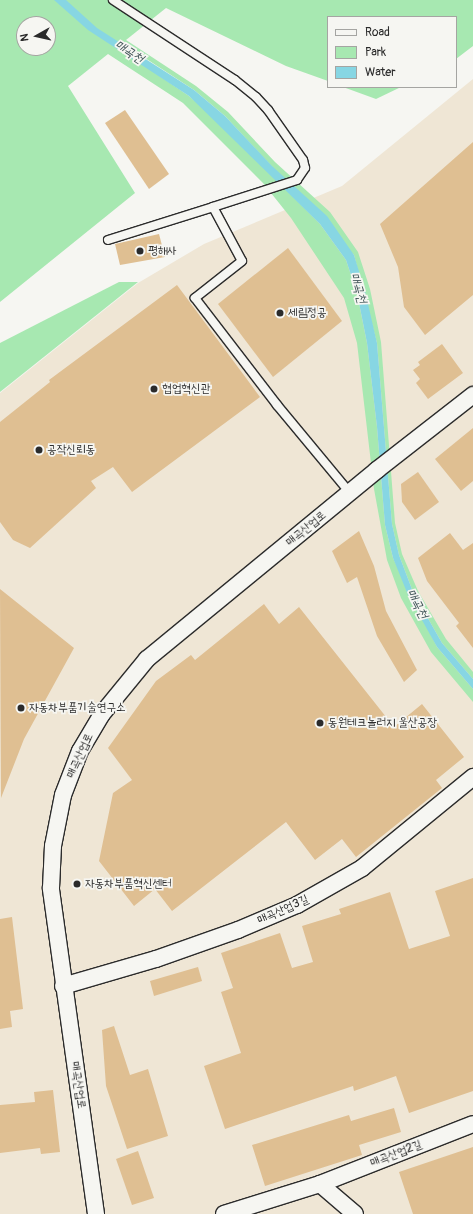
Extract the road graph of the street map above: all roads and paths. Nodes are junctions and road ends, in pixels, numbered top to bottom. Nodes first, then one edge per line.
1 (112, 0) edge
2 (213, 207) junction
3 (108, 240) dead end
4 (473, 395) edge
5 (350, 493) junction
6 (473, 777) edge
7 (63, 986) junction
8 (473, 1124) edge
9 (320, 1184) junction
10 (96, 1214) edge
11 (224, 1214) edge
12 (355, 1214) edge

1 - 2 lane
2 - 3 lane
2 - 5 lane
4 - 5 street, 매곡산업로
5 - 7 street, 매곡산업로
6 - 7 street, 매곡산업3길
7 - 10 street, 매곡산업로
8 - 9 street, 매곡산업2길
9 - 11 street, 매곡산업2길
9 - 12 street

